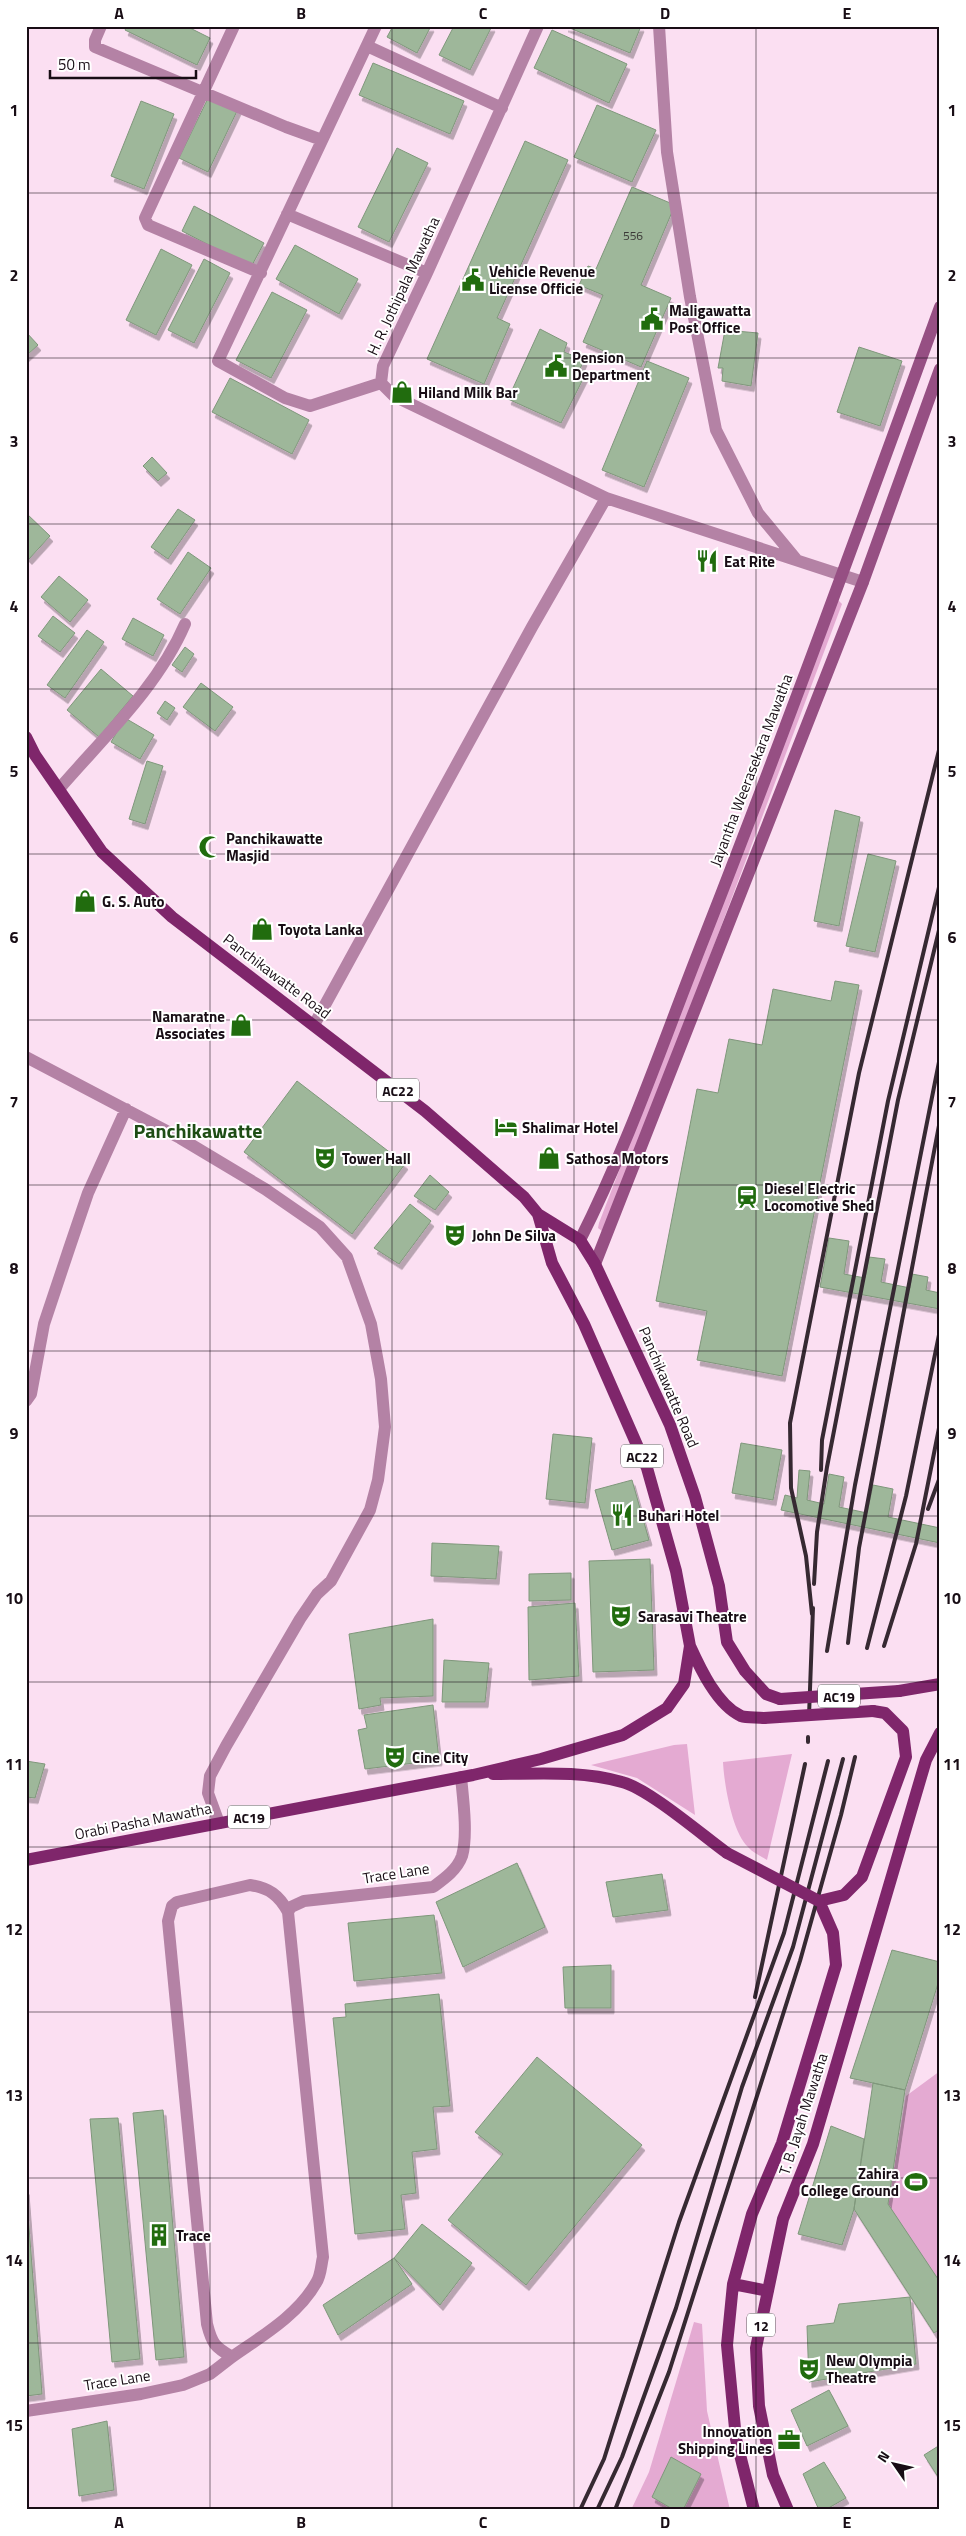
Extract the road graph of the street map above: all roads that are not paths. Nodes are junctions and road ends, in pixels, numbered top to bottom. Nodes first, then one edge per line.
1 (101, 26) edge
2 (234, 26) edge
3 (376, 26) edge
4 (538, 26) edge
5 (659, 26) edge
6 (366, 46) junction
7 (204, 92) junction
8 (502, 108) junction
9 (322, 140) junction
10 (288, 214) junction
11 (261, 273) junction
12 (427, 274) junction
13 (940, 307) edge
14 (940, 369) edge
15 (381, 383) junction
16 (606, 498) junction
17 (796, 560) junction
18 (843, 575) junction
19 (863, 582) junction
20 (185, 624) dead end
21 (26, 737) edge
22 (59, 789) junction
23 (314, 1025) junction
24 (26, 1057) edge
25 (126, 1110) junction
26 (538, 1214) junction
27 (580, 1240) junction
28 (596, 1264) junction
29 (26, 1401) edge
30 (690, 1646) junction
31 (940, 1684) edge
32 (780, 1699) joint
33 (940, 1733) edge
34 (906, 1757) junction
35 (926, 1760) junction
36 (467, 1776) junction
37 (218, 1824) junction
38 (26, 1860) edge
39 (819, 1901) junction
40 (288, 1912) junction
41 (733, 2284) junction
42 (768, 2291) junction
43 (232, 2357) junction
44 (26, 2411) edge
45 (754, 2510) edge
46 (788, 2510) edge

1 - 7 street
2 - 7 street
3 - 6 street
4 - 8 street, H. R. Jothipala Mawatha
5 - 17 street
6 - 8 street
6 - 9 street
7 - 9 street
7 - 11 street
8 - 12 street, H. R. Jothipala Mawatha
9 - 10 street
10 - 11 street
10 - 12 street
11 - 15 street
12 - 15 street, H. R. Jothipala Mawatha
13 - 18 main road, Jayantha Weerasekara Mawatha
14 - 19 main road
15 - 16 street
16 - 17 street
16 - 23 street
17 - 18 street
18 - 19 street
18 - 27 main road, Jayantha Weerasekara Mawatha
19 - 28 main road
20 - 22 street
21 - 22 main road, Panchikawatte Road / AC22
22 - 23 main road, Panchikawatte Road / AC22
23 - 26 main road, Panchikawatte Road / AC22
24 - 25 street
25 - 29 street
25 - 37 street
26 - 27 main road, Panchikawatte Road / AC22
26 - 30 main road, Panchikawatte Road / AC22
27 - 28 main road, Panchikawatte Road / AC22
28 - 32 main road, Panchikawatte Road / AC22
30 - 34 main road, Panchikawatte Road / AC22, bridge
30 - 36 main road, Panchikawatte Road / AC22
31 - 32 main road, AC19, bridge
33 - 35 main road, T. B. Jayah Mawatha
34 - 35 main road
34 - 39 main road
35 - 42 main road, T. B. Jayah Mawatha / 12
36 - 37 main road, Orabi Pasha Mawatha / AC19
36 - 39 main road, bridge
36 - 40 street, Trace Lane
37 - 38 main road, Orabi Pasha Mawatha / AC19
39 - 41 main road, T. B. Jayah Mawatha
40 - 43 street, Trace Lane
40 - 43 street
41 - 42 main road
41 - 45 main road, T. B. Jayah Mawatha
42 - 46 main road, T. B. Jayah Mawatha / 12
43 - 44 street, Trace Lane

